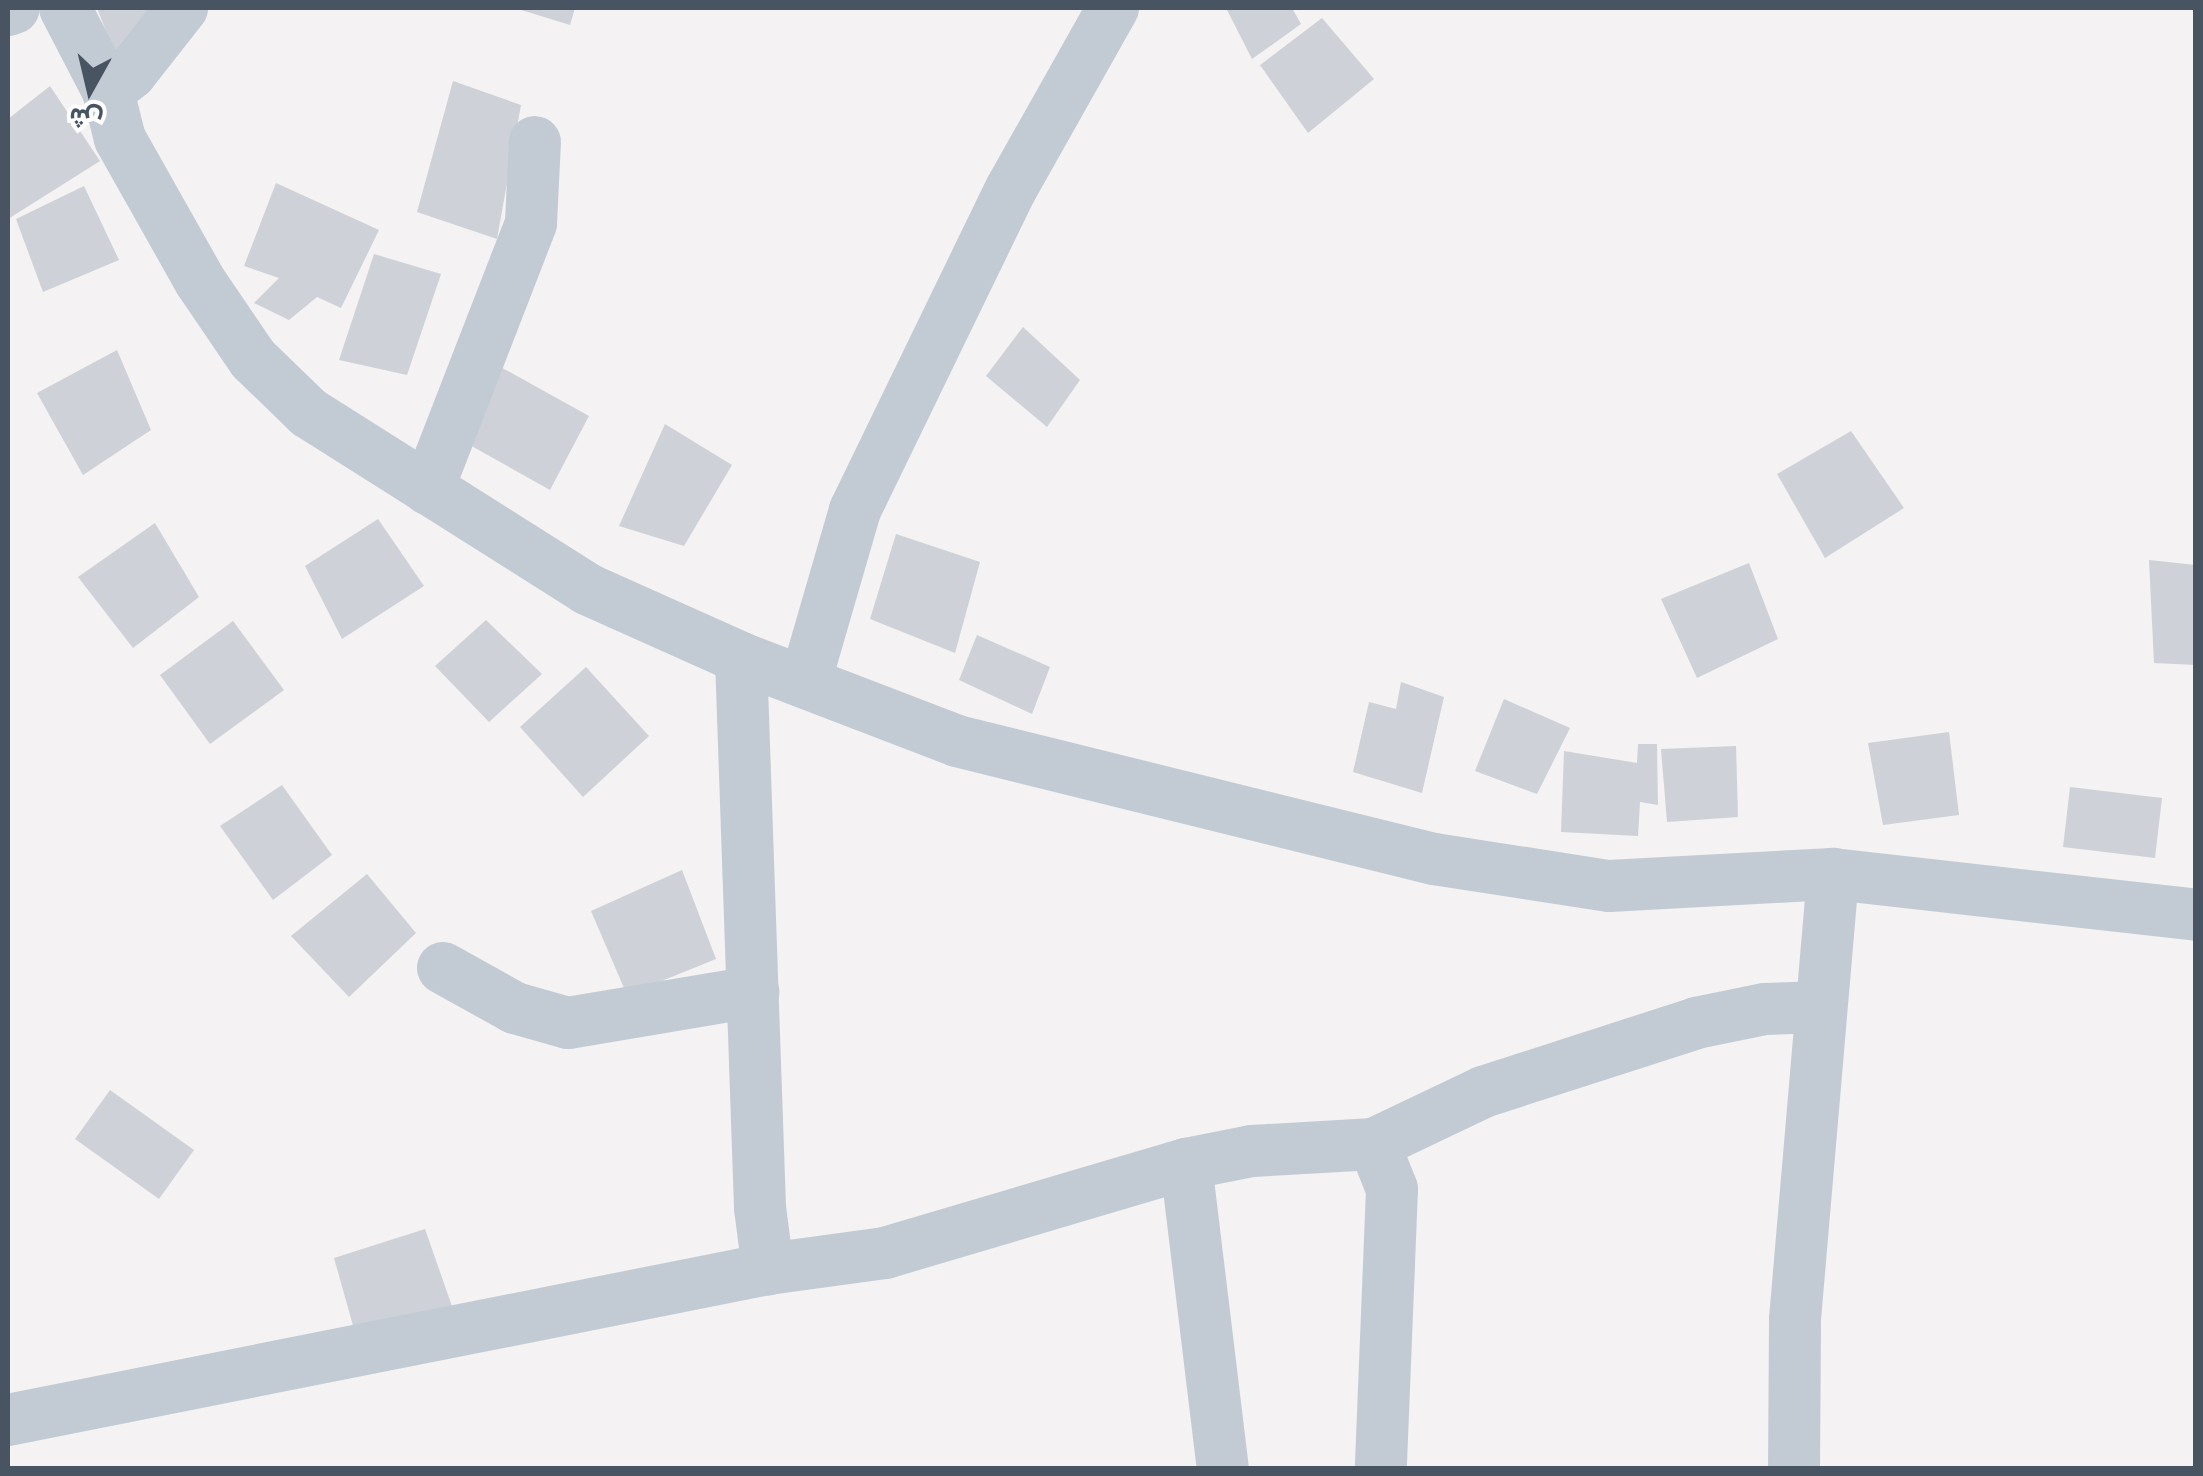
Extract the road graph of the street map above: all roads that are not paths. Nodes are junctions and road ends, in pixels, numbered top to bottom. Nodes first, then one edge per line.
1 (14, 8) edge
2 (66, 8) edge
3 (182, 8) edge
4 (1113, 8) edge
5 (8, 10) edge
6 (108, 91) junction
7 (535, 142) dead end
8 (428, 490) junction
9 (741, 658) junction
10 (806, 678) junction
11 (1833, 874) junction
12 (2196, 915) edge
13 (443, 968) dead end
14 (753, 992) junction
15 (1821, 1007) junction
16 (1374, 1144) junction
17 (1186, 1164) junction
18 (768, 1269) junction
19 (8, 1420) edge
20 (1224, 1468) edge
21 (1380, 1468) edge
22 (1794, 1468) edge

1 - 5 street
2 - 6 street
3 - 6 street
4 - 10 street
6 - 8 street
7 - 8 street
8 - 9 street
9 - 10 street
9 - 14 street
10 - 11 street
11 - 12 street
11 - 15 street
13 - 14 street
14 - 18 street
15 - 16 street
15 - 22 street
16 - 17 street
16 - 21 street
17 - 18 street
17 - 20 street
18 - 19 street

